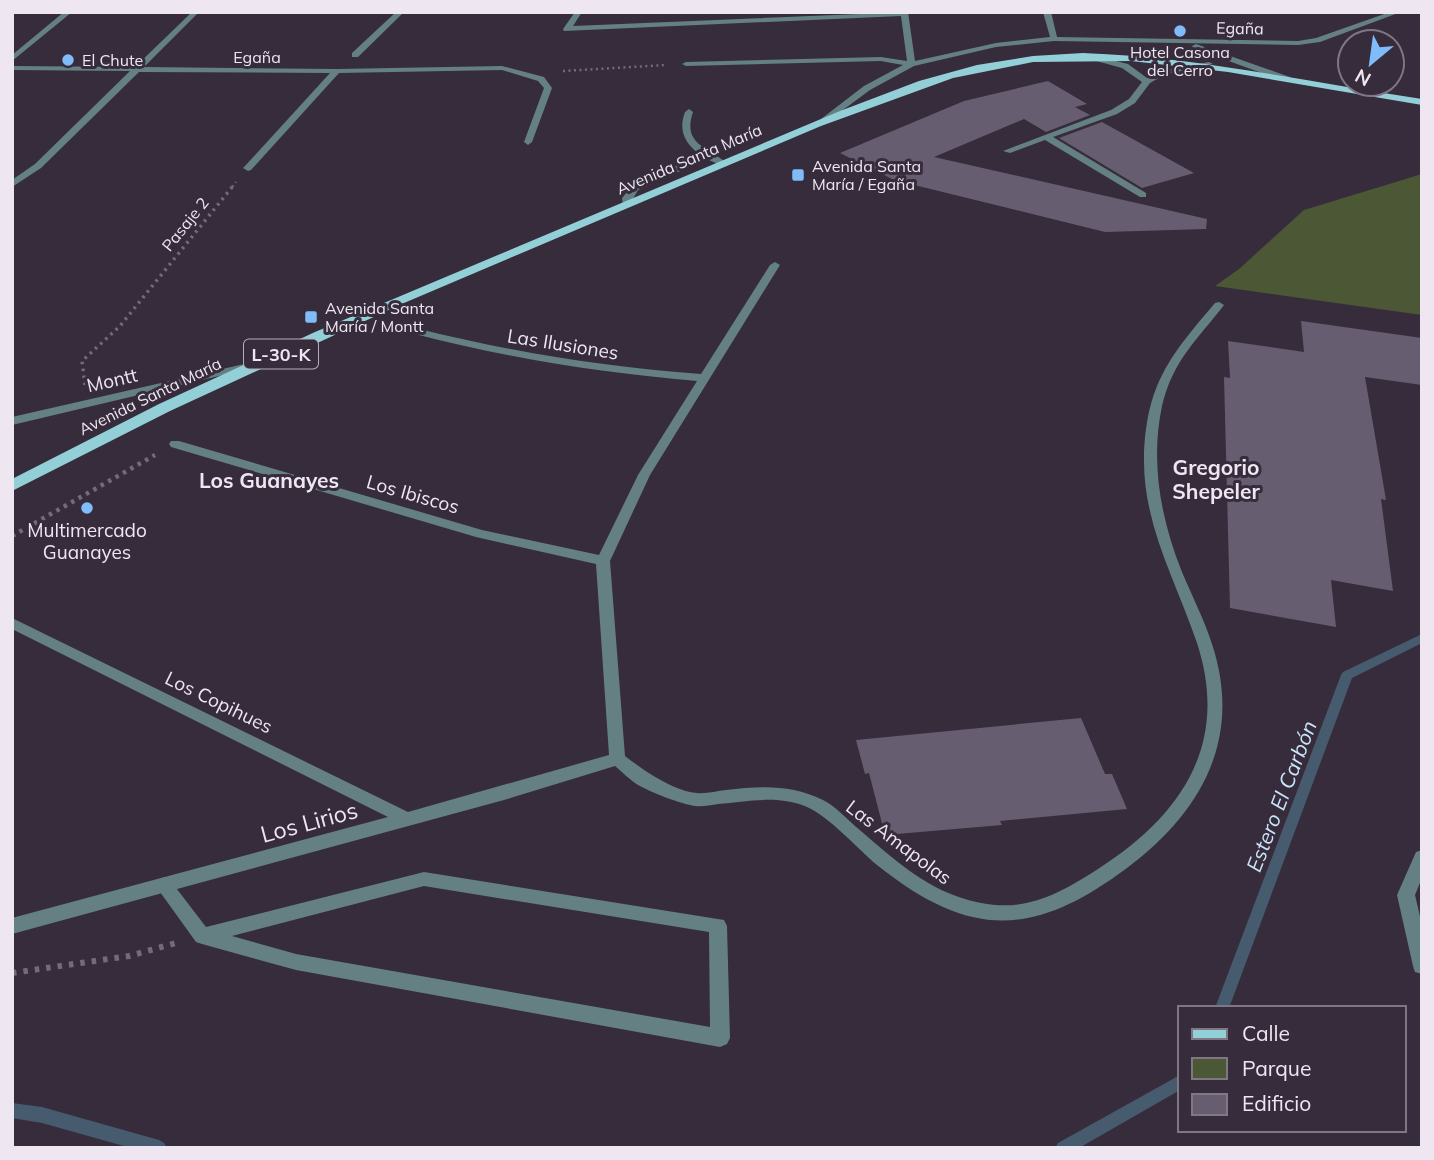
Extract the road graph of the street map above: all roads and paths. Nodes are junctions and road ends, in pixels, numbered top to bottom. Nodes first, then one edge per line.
1 (69, 12) edge
2 (196, 12) edge
3 (401, 12) edge
4 (579, 12) edge
5 (1047, 12) edge
6 (1398, 12) edge
7 (903, 13) edge
8 (1054, 39) junction
9 (1184, 41) junction
10 (355, 55) dead end
11 (1087, 56) junction
12 (12, 59) edge
13 (686, 64) joint
14 (911, 64) junction
15 (1209, 64) junction
16 (12, 68) edge
17 (137, 70) junction
18 (337, 71) junction
19 (555, 71) dead end
20 (1287, 79) junction
21 (1147, 81) junction
22 (1422, 102) edge
23 (689, 112) dead end
24 (824, 121) junction
25 (1046, 136) junction
26 (528, 142) dead end
27 (1007, 150) dead end
28 (707, 155) junction
29 (722, 163) junction
30 (248, 168) joint
31 (12, 184) edge
32 (1143, 195) dead end
33 (626, 204) junction
34 (775, 265) dead end
35 (1219, 305) dead end
36 (419, 332) dead end
37 (261, 363) junction
38 (703, 378) junction
39 (88, 403) junction
40 (12, 421) edge
41 (174, 444) joint
42 (12, 486) edge
43 (12, 536) edge
44 (603, 561) junction
45 (12, 623) edge
46 (617, 759) junction
47 (407, 819) junction
48 (1422, 857) edge
49 (164, 885) junction
50 (12, 926) edge
51 (202, 936) junction
52 (1422, 966) edge
53 (12, 973) edge

1 - 12 street
2 - 17 street
3 - 10 street
4 - 7 street
5 - 8 street
6 - 9 street, Egaña
7 - 14 street
8 - 9 street, Egaña
8 - 14 street, Egaña
9 - 20 street
11 - 15 main road, Avenida Santa María / L-30-K
11 - 21 street
11 - 24 main road, Avenida Santa María / L-30-K
13 - 14 street, Egaña
13 - 19 path
14 - 24 street, Egaña
15 - 20 main road, Avenida Santa María / L-30-K
15 - 21 street
16 - 17 street, Egaña
17 - 18 street, Egaña
17 - 31 street
18 - 26 street, Egaña
18 - 30 street
20 - 22 main road, Avenida Santa María / L-30-K
21 - 25 street
23 - 28 street
24 - 29 main road, Avenida Santa María / L-30-K
25 - 27 street
25 - 32 street
28 - 29 street
28 - 33 street
29 - 33 main road, Avenida Santa María / L-30-K
30 - 39 path, Pasaje 2
33 - 37 main road, Avenida Santa María / L-30-K
34 - 38 street
35 - 46 street, Las Amapolas
36 - 38 street, Las Ilusiones
37 - 39 street, Montt
37 - 42 main road, Avenida Santa María / L-30-K
38 - 44 street
39 - 40 street, Montt
41 - 43 path
41 - 44 street, Los Ibiscos
44 - 46 street
45 - 47 street, Los Copihues
46 - 47 street, Los Lirios
47 - 49 street, Los Lirios
48 - 52 street
49 - 50 street, Los Lirios
49 - 51 street
51 - 51 street
51 - 53 path

